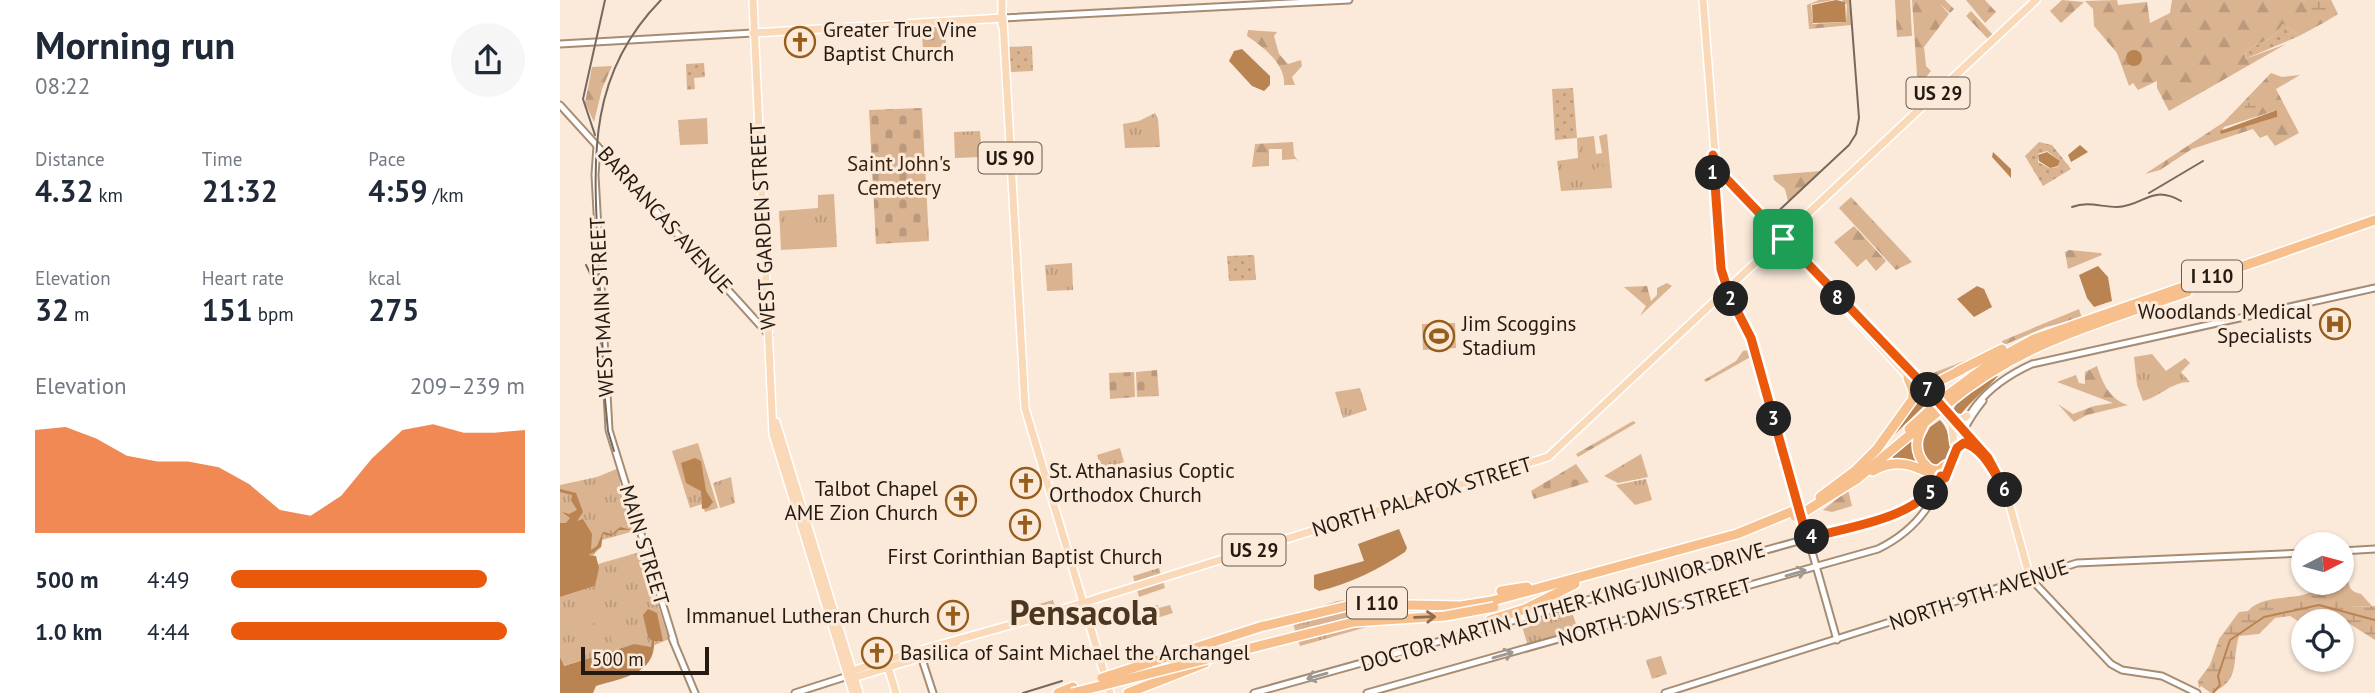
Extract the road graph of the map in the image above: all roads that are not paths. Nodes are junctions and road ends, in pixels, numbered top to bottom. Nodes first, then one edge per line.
1 (751, 0) edge
2 (1002, 0) edge
3 (1349, 0) edge
4 (1703, 0) edge
5 (2036, 0) edge
6 (1003, 20) junction
7 (753, 33) junction
8 (560, 44) edge
9 (560, 105) edge
10 (597, 146) junction
11 (1713, 155) junction
12 (1718, 171) junction
13 (1716, 201) junction
14 (2375, 224) edge
15 (1015, 235) junction
16 (1783, 239) junction
17 (2375, 288) edge
18 (1728, 291) junction
19 (2131, 312) junction
20 (2078, 324) junction
21 (769, 335) junction
22 (1961, 370) junction
23 (1913, 378) junction
24 (1997, 385) junction
25 (1923, 389) junction
26 (1913, 400) junction
27 (1024, 402) junction
28 (1944, 402) junction
29 (1932, 414) junction
30 (1967, 416) junction
31 (1950, 418) junction
32 (1962, 432) junction
33 (1970, 444) junction
34 (1956, 446) junction
35 (1946, 465) junction
36 (620, 466) junction
37 (1938, 476) junction
38 (1853, 482) junction
39 (1934, 489) joint
40 (2005, 490) junction
41 (1820, 497) junction
42 (1805, 508) junction
43 (1904, 511) junction
44 (1917, 520) junction
45 (1807, 538) junction
46 (2375, 550) edge
47 (2354, 551) edge
48 (2291, 553) edge
49 (1816, 568) junction
50 (1612, 571) junction
51 (1594, 574) junction
52 (2034, 576) junction
53 (1575, 584) junction
54 (1501, 591) dead end
55 (1083, 603) junction
56 (1493, 604) junction
57 (1490, 620) dead end
58 (1263, 626) junction
59 (1282, 639) junction
60 (674, 641) junction
61 (1836, 641) junction
62 (920, 654) junction
63 (887, 664) junction
64 (1104, 671) junction
65 (852, 675) junction
66 (1062, 692) edge
67 (695, 693) edge
68 (795, 693) edge
69 (853, 693) edge
70 (859, 693) edge
71 (896, 693) edge
72 (933, 693) edge
73 (1111, 693) edge
74 (1128, 693) edge
75 (1254, 693) edge
76 (1367, 693) edge
77 (1665, 693) edge
78 (2197, 693) edge

1 - 7 main road, WEST GARDEN STREET
2 - 6 main road, US 90
3 - 6 main road
4 - 11 main road
5 - 16 main road, NORTH PALAFOX STREET / US 29
6 - 7 main road
6 - 15 main road, US 90
6 - 15 main road, US 90
7 - 8 main road
7 - 21 main road, WEST GARDEN STREET
9 - 10 main road, BARRANCAS AVENUE
10 - 21 main road, BARRANCAS AVENUE
10 - 36 main road, WEST MAIN STREET
11 - 12 main road
11 - 13 main road
12 - 13 main road
12 - 16 main road
13 - 18 main road
14 - 19 highway, I 110
14 - 20 highway, I 110
15 - 27 main road, US 90
15 - 27 main road, US 90
16 - 18 main road, NORTH PALAFOX STREET / US 29
16 - 23 main road
17 - 24 main road
18 - 45 main road
18 - 55 main road, NORTH PALAFOX STREET / US 29
19 - 28 highway, I 110
19 - 31 highway
20 - 22 highway
20 - 28 highway, I 110
21 - 65 main road, WEST GARDEN STREET
22 - 23 highway
22 - 25 highway
23 - 25 main road
23 - 26 highway
24 - 30 main road
24 - 32 main road
25 - 26 highway
25 - 31 main road
26 - 41 highway
27 - 55 main road, US 90
28 - 29 highway, I 110, bridge
29 - 37 highway
29 - 38 highway, I 110
29 - 41 highway, I 110
30 - 31 main road
30 - 32 main road
31 - 32 main road
31 - 34 main road
32 - 33 main road
32 - 34 main road
32 - 40 main road
33 - 34 main road
33 - 40 main road
34 - 35 main road
34 - 37 main road
35 - 37 main road
35 - 37 highway
36 - 60 main road, MAIN STREET
36 - 60 main road, MAIN STREET
37 - 38 highway
37 - 39 highway
37 - 44 main road, NORTH DAVIS STREET
38 - 42 highway, I 110
39 - 43 main road, DOCTOR MARTIN LUTHER KING JUNIOR DRIVE
40 - 52 main road
41 - 42 highway, I 110
42 - 50 highway, I 110, bridge
43 - 44 main road
43 - 45 main road, DOCTOR MARTIN LUTHER KING JUNIOR DRIVE
44 - 49 main road, NORTH DAVIS STREET
45 - 49 main road
45 -> 75 main road, DOCTOR MARTIN LUTHER KING JUNIOR DRIVE
46 - 47 main road
48 - 52 main road, NORTH 9TH AVENUE
49 - 61 main road
76 -> 49 main road, NORTH DAVIS STREET
50 - 51 highway, I 110
50 - 53 highway, I 110
51 - 54 highway
51 - 56 highway, I 110
52 - 61 main road, NORTH 9TH AVENUE
52 - 78 main road
53 - 56 highway, I 110
53 - 57 highway
55 - 62 main road, NORTH PALAFOX STREET
55 - 64 main road, US 90
56 - 58 highway, I 110
59 -> 56 highway, I 110, bridge
58 - 64 highway, bridge
58 - 66 highway, I 110, bridge
59 - 66 highway, I 110, bridge
59 - 74 highway, bridge
60 - 67 main road
61 - 77 main road, NORTH 9TH AVENUE
62 - 63 main road, NORTH PALAFOX STREET
62 - 72 main road
63 - 65 main road, NORTH PALAFOX STREET
63 - 71 main road
64 - 73 main road, US 90
65 - 68 main road
65 - 69 main road
65 - 70 main road

